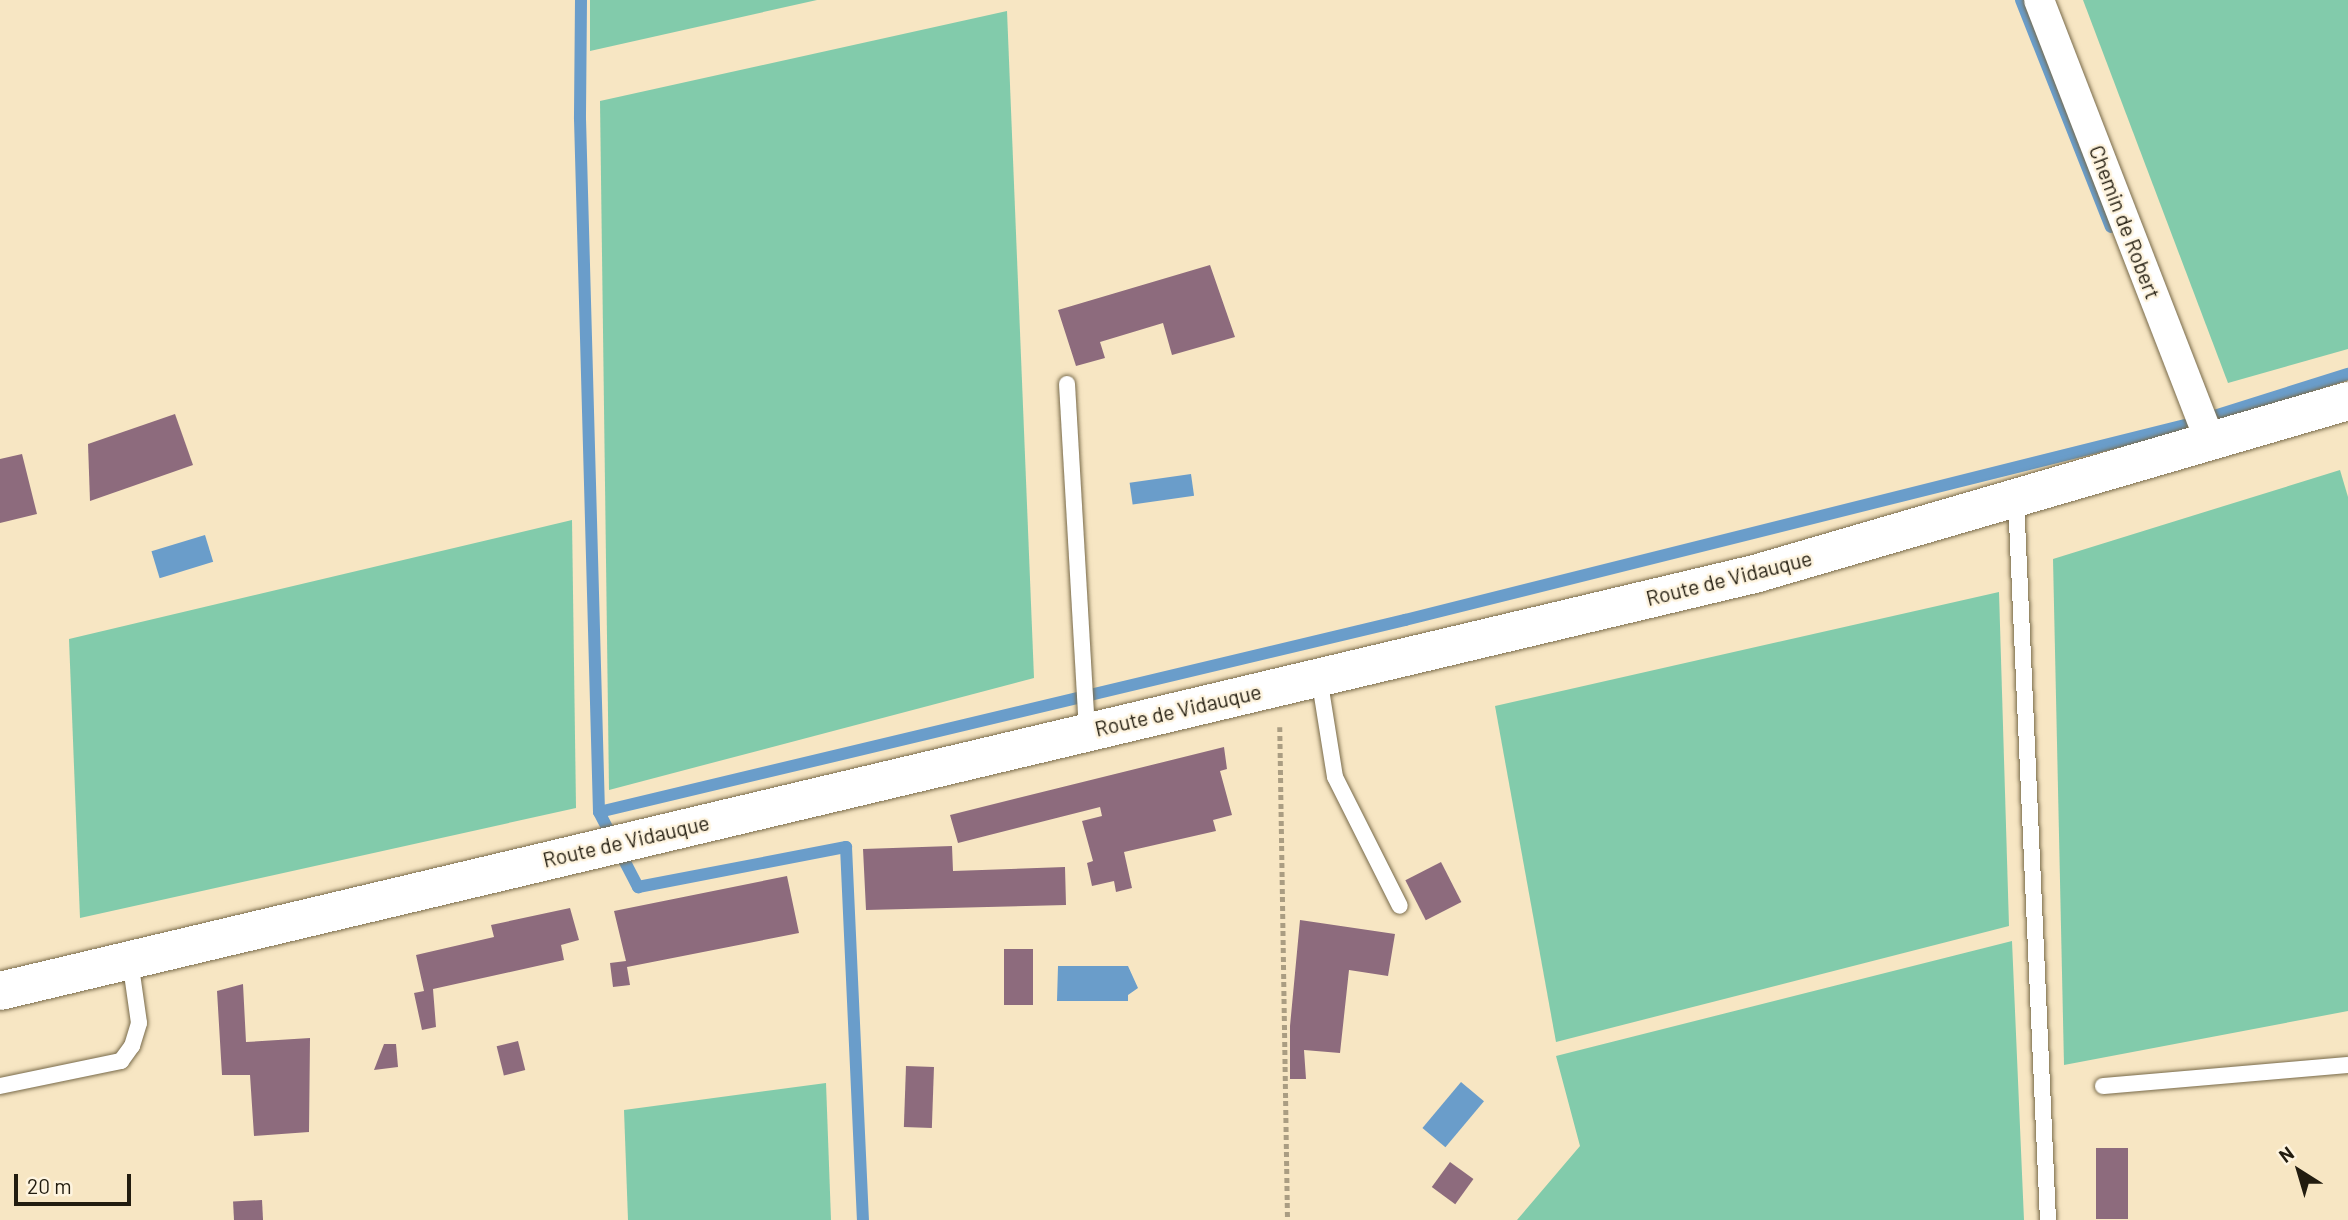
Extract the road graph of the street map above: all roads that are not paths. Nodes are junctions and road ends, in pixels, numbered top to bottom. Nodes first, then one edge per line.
1 (2039, 0) edge
2 (1067, 384) dead end
3 (2348, 401) edge
4 (2211, 443) junction
5 (2016, 499) junction
6 (1320, 677) junction
7 (1087, 732) junction
8 (1400, 906) dead end
9 (130, 960) junction
10 (0, 991) edge
11 (2348, 1065) edge
12 (0, 1086) edge
13 (2103, 1086) dead end
14 (2048, 1220) edge

1 - 4 street, Chemin de Robert
2 - 7 lane
3 - 4 street, Route de Vidauque
4 - 5 street, Route de Vidauque
5 - 6 street, Route de Vidauque
5 - 14 lane
6 - 7 street, Route de Vidauque
6 - 8 lane
7 - 9 street, Route de Vidauque
9 - 10 street, Route de Vidauque
9 - 12 lane
11 - 13 lane

